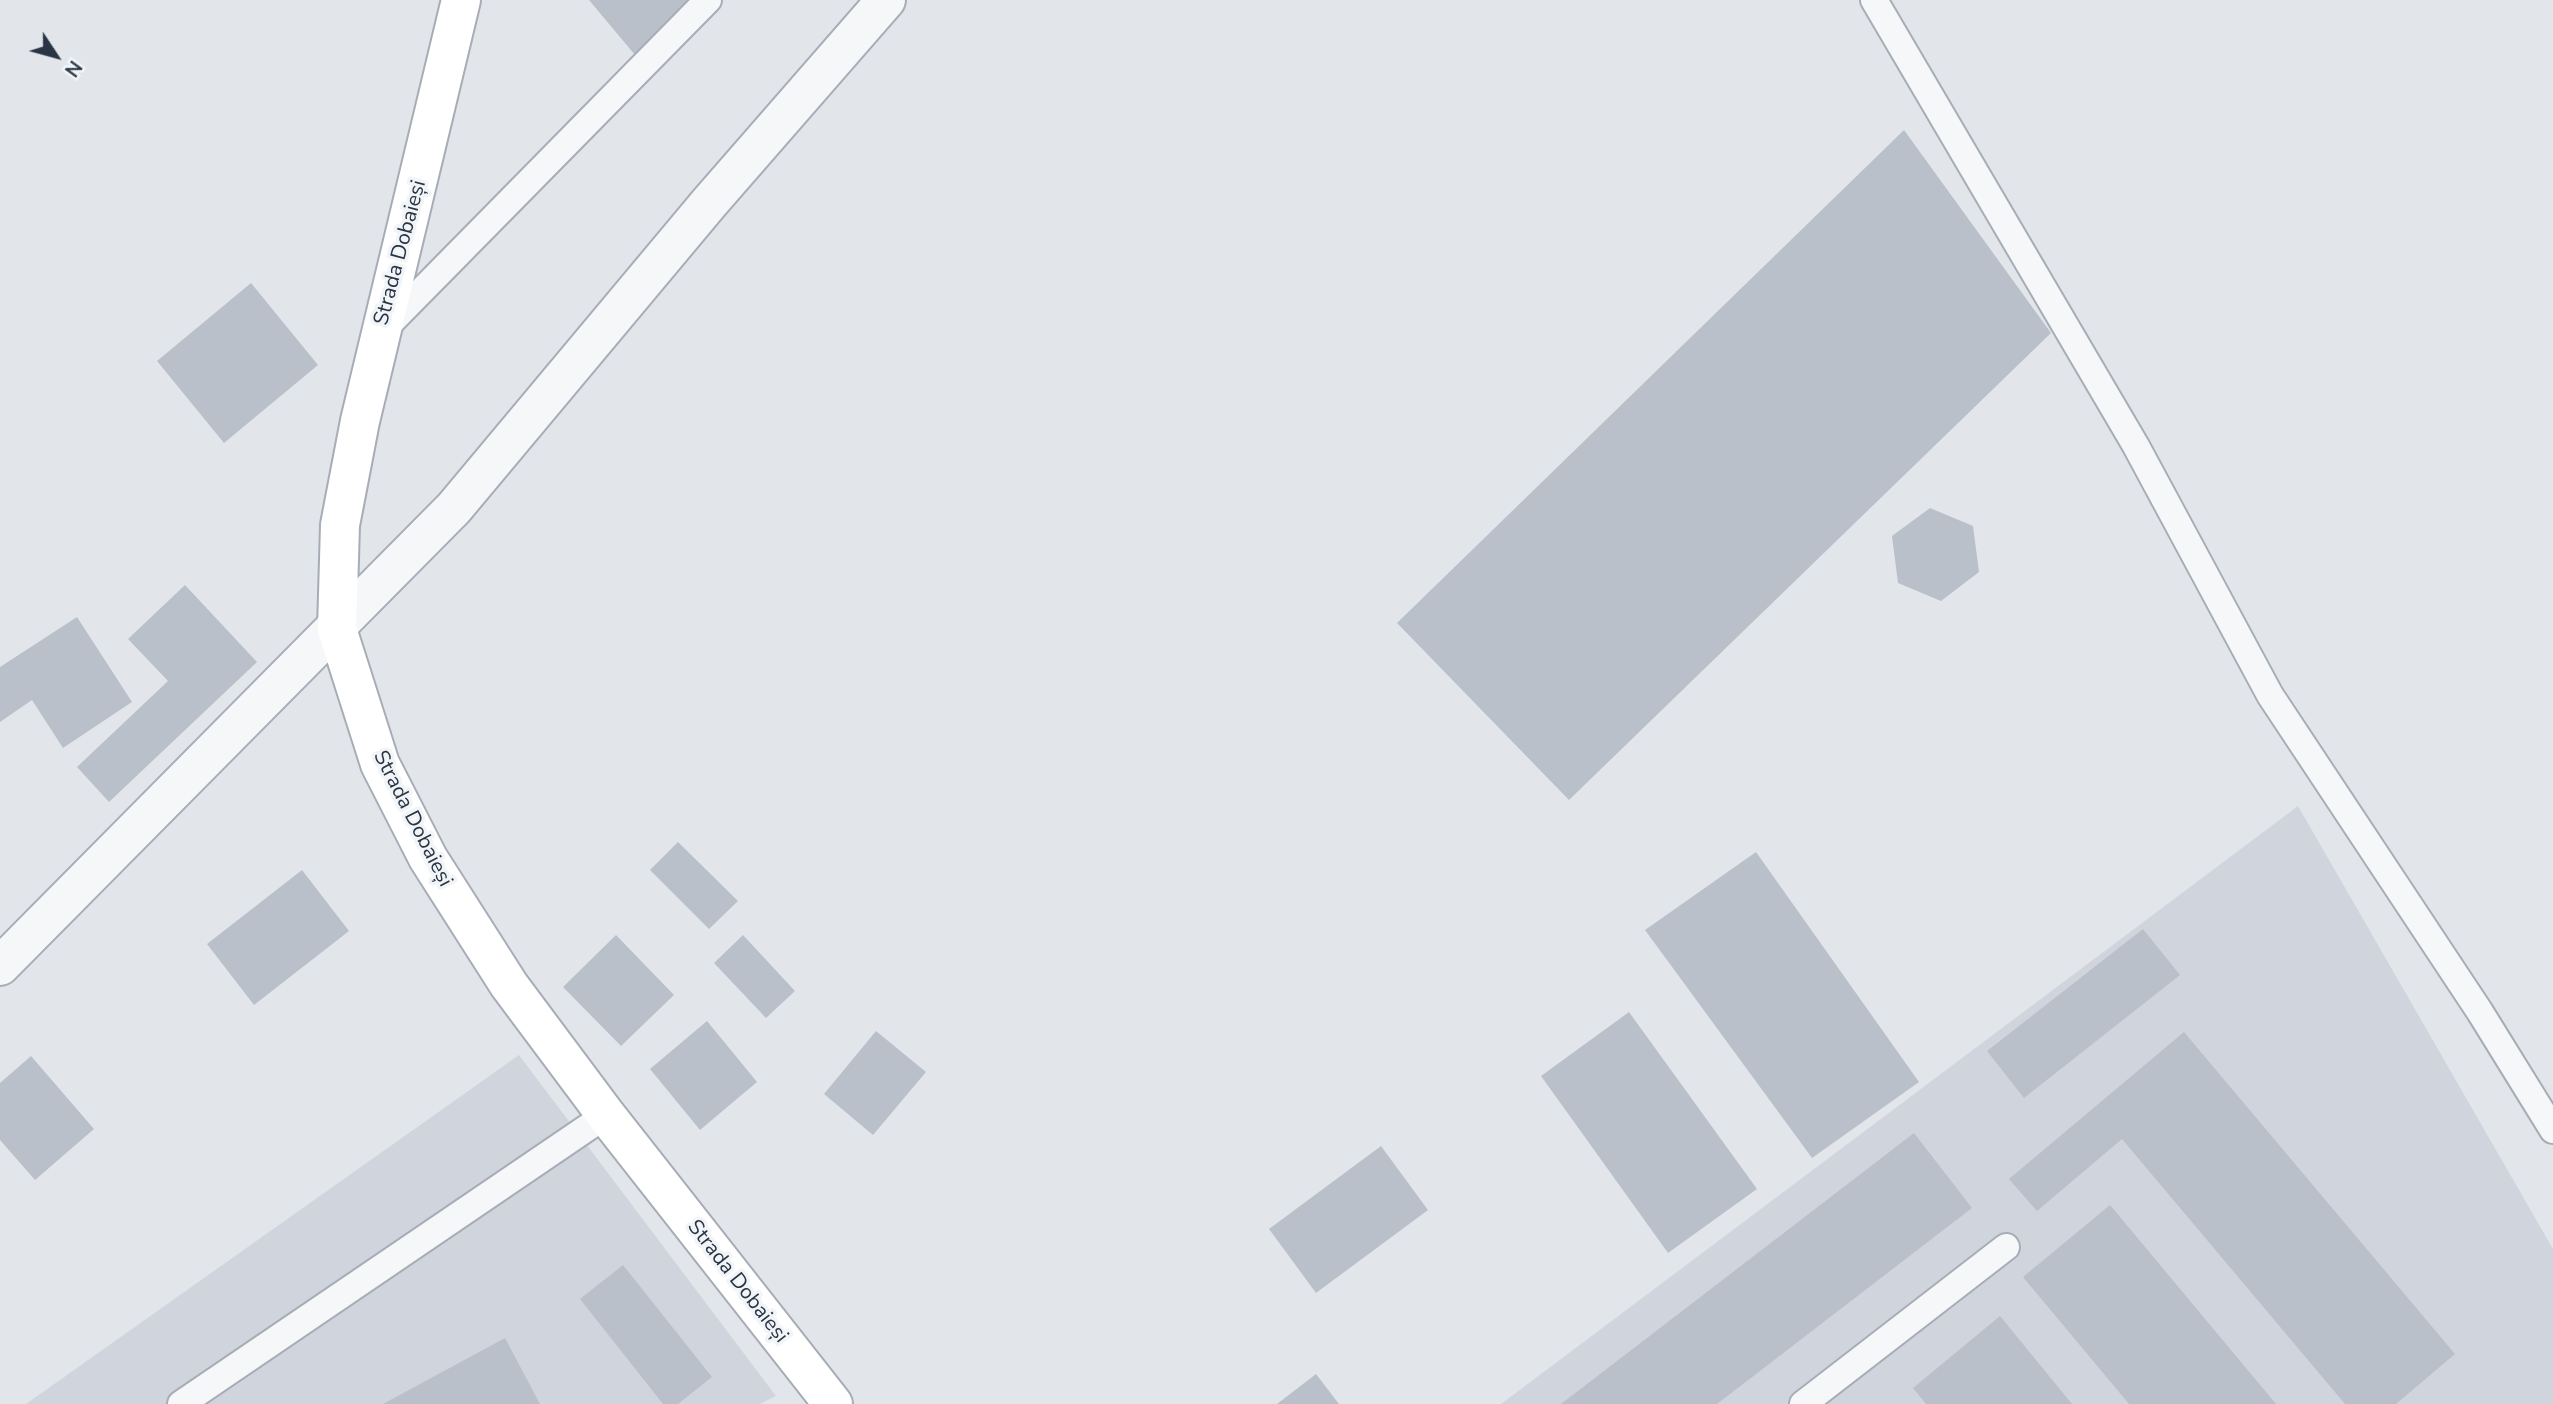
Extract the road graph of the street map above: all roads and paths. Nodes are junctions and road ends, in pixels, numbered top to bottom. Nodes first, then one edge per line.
1 (461, 0) edge
2 (708, 0) edge
3 (886, 0) edge
4 (1874, 0) edge
5 (380, 334) junction
6 (337, 629) junction
7 (0, 966) edge
8 (606, 1115) junction
9 (2553, 1129) edge
10 (2006, 1247) dead end
11 (181, 1404) edge
12 (833, 1404) edge
13 (1803, 1404) edge

1 - 5 street, Strada Dobaieși
2 - 5 lane
3 - 6 street
4 - 9 lane
5 - 6 street, Strada Dobaieși
6 - 7 street
6 - 8 street, Strada Dobaieși
8 - 11 lane
8 - 12 street, Strada Dobaieși
10 - 13 lane

